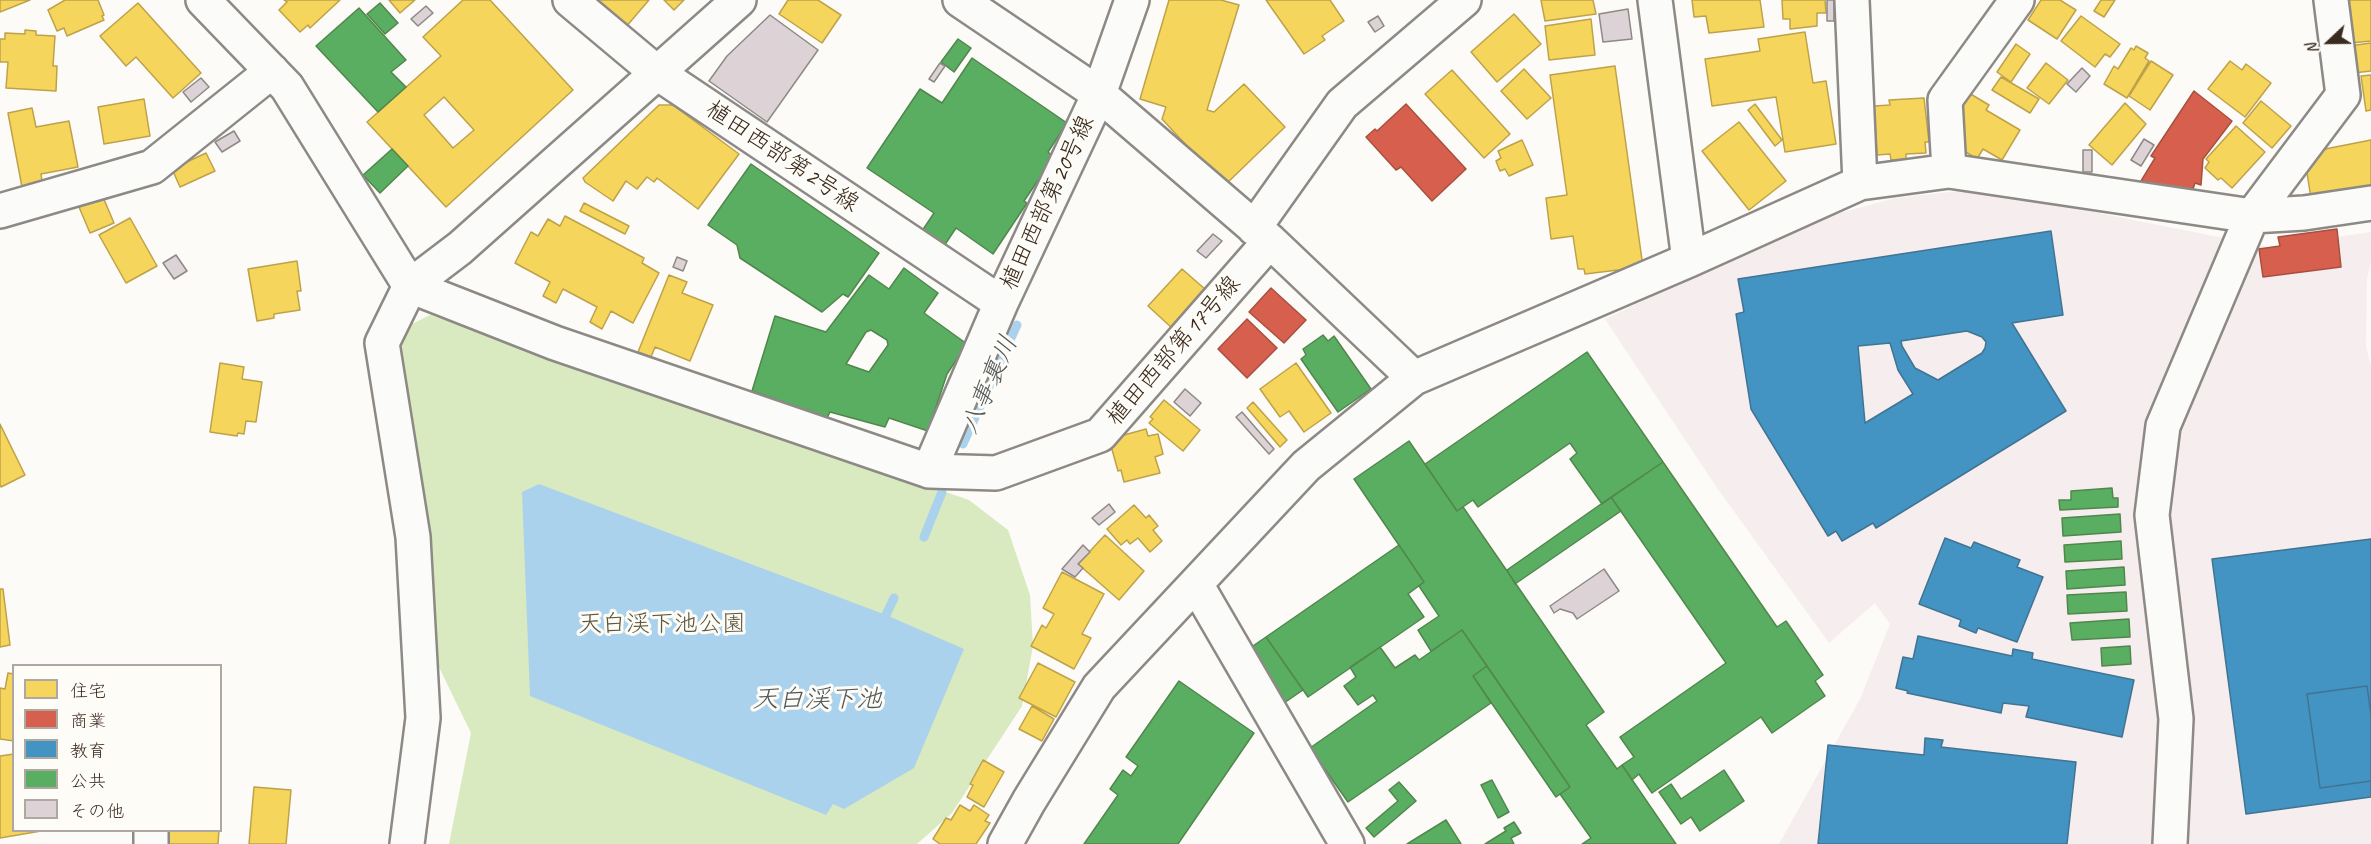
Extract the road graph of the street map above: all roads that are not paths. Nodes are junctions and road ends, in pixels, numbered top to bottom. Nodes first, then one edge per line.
1 (203, 0) edge
2 (570, 0) edge
3 (739, 0) edge
4 (960, 0) edge
5 (1132, 0) edge
6 (1464, 0) edge
7 (1655, 0) edge
8 (1852, 0) edge
9 (2017, 0) edge
10 (2331, 0) edge
11 (272, 71) junction
12 (656, 72) junction
13 (1098, 94) junction
14 (1949, 171) junction
15 (1860, 183) junction
16 (2371, 203) edge
17 (0, 211) edge
18 (2252, 216) junction
19 (1262, 234) junction
20 (1689, 260) junction
21 (410, 286) junction
22 (1001, 303) junction
23 (1414, 378) junction
24 (929, 471) junction
25 (1196, 584) junction
26 (407, 844) edge
27 (1005, 844) edge
28 (1347, 844) edge
29 (2170, 844) edge

1 - 11 street
2 - 12 street, 植田西部第2号線
3 - 12 street
4 - 13 street
5 - 13 street, 植田西部第20号線
6 - 19 street, 植田西部第17号線
7 - 20 street
8 - 15 street
9 - 14 street
10 - 18 street
11 - 17 street
11 - 21 street
12 - 21 street
12 - 22 street, 植田西部第2号線
13 - 19 street
13 - 22 street, 植田西部第20号線
14 - 15 street
14 - 18 street
15 - 20 street
16 - 18 street
18 - 29 street
19 - 23 street
19 - 24 street, 植田西部第17号線
20 - 23 street
21 - 24 street, 植田西部第17号線
21 - 26 street
22 - 24 street, 植田西部第20号線
23 - 25 street
25 - 27 street
25 - 28 street

